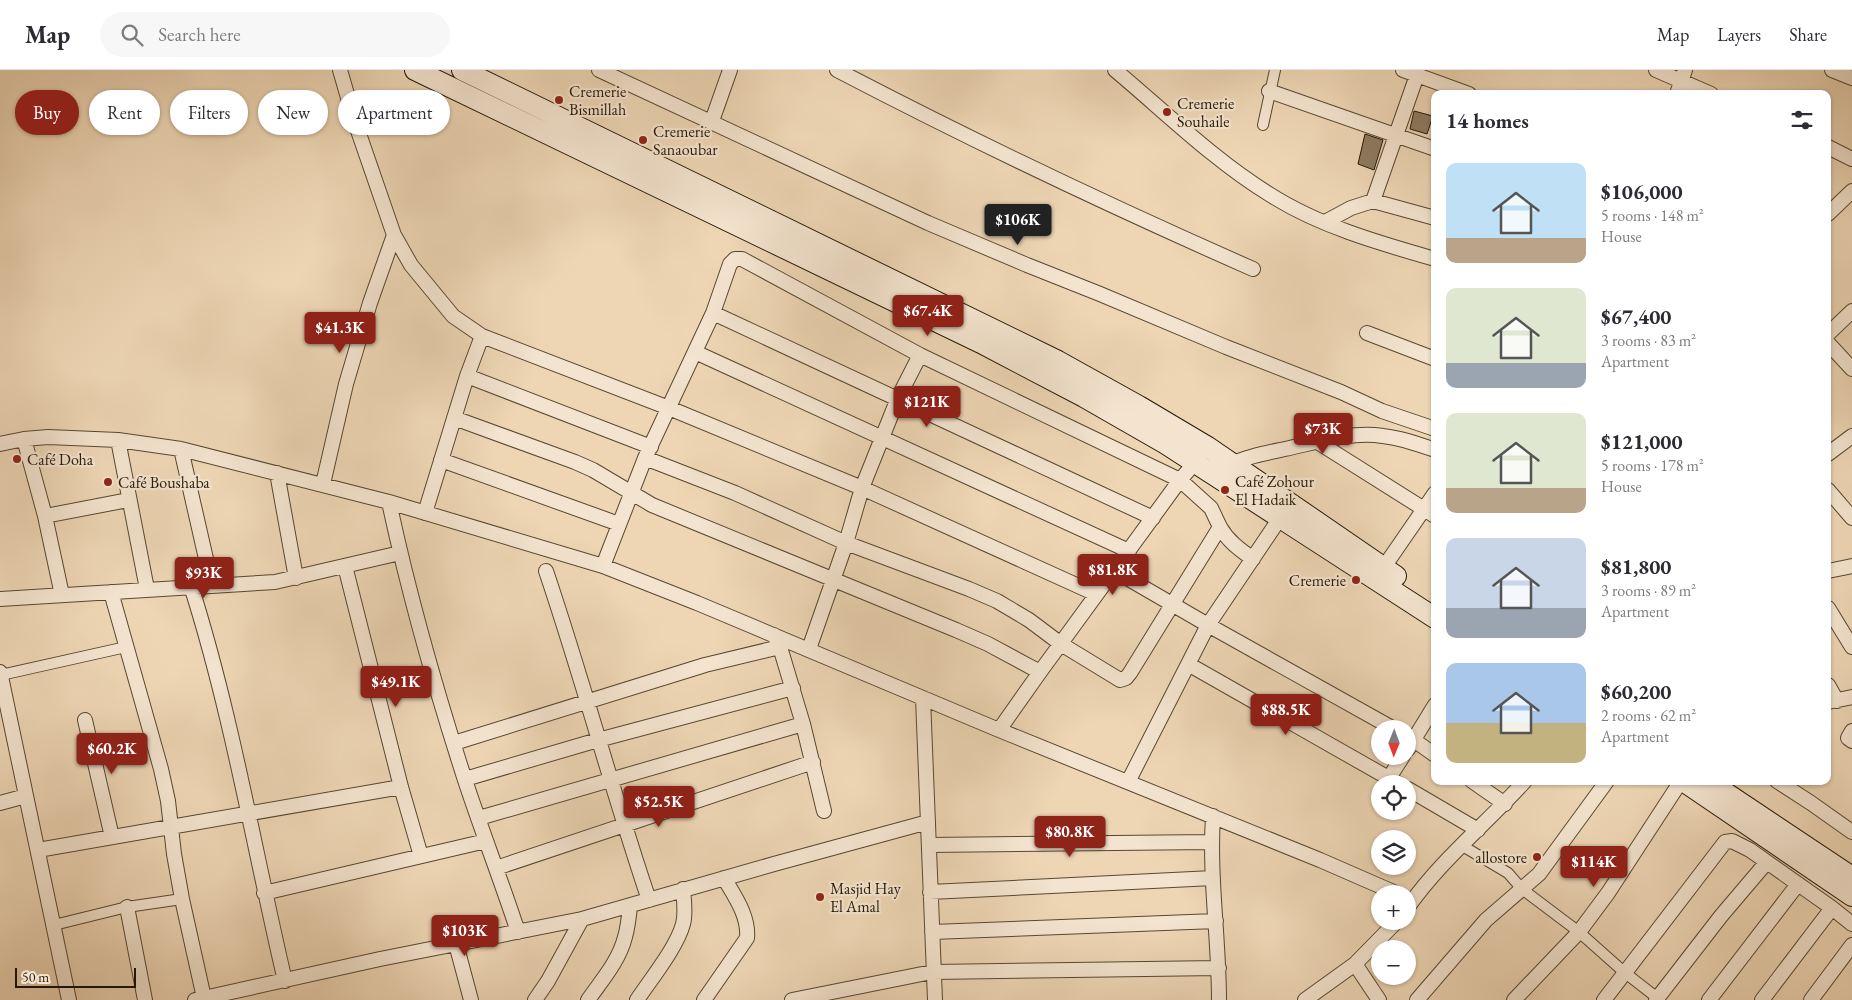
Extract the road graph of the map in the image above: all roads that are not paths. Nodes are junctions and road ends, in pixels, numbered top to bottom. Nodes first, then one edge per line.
1 (340, 70) edge
2 (414, 70) edge
3 (462, 70) edge
4 (599, 70) edge
5 (730, 70) edge
6 (837, 70) edge
7 (1115, 70) edge
8 (1275, 70) edge
9 (1403, 70) edge
10 (1656, 70) edge
11 (1832, 70) edge
12 (1417, 75) junction
13 (1683, 75) edge
14 (1852, 78) edge
15 (1458, 90) edge
16 (1677, 90) edge
17 (1705, 90) edge
18 (1269, 91) junction
19 (712, 121) junction
20 (1263, 125) dead end
21 (1395, 136) junction
22 (1831, 148) edge
23 (1431, 149) edge
24 (1851, 156) edge
25 (1852, 191) edge
26 (1373, 201) junction
27 (1831, 211) edge
28 (1431, 217) edge
29 (1324, 222) junction
30 (394, 236) junction
31 (1431, 258) edge
32 (1253, 269) dead end
33 (1852, 312) edge
34 (713, 313) junction
35 (1831, 331) edge
36 (1367, 333) dead end
37 (482, 336) junction
38 (1831, 346) edge
39 (695, 352) junction
40 (920, 355) junction
41 (1431, 357) edge
42 (1852, 369) edge
43 (466, 376) junction
44 (898, 398) junction
45 (668, 408) junction
46 (454, 418) junction
47 (1431, 428) edge
48 (882, 436) junction
49 (1852, 436) edge
50 (24, 439) junction
51 (118, 440) junction
52 (1316, 441) junction
53 (0, 444) edge
54 (1208, 447) junction
55 (181, 449) junction
56 (1431, 449) edge
57 (1831, 452) edge
58 (648, 453) junction
59 (441, 460) junction
60 (1195, 462) junction
61 (1232, 464) junction
62 (277, 473) junction
63 (1213, 474) junction
64 (1180, 480) junction
65 (324, 484) junction
66 (862, 488) junction
67 (630, 494) junction
68 (1831, 494) edge
69 (128, 500) junction
70 (389, 502) junction
71 (1429, 512) edge
72 (426, 513) junction
73 (45, 516) junction
74 (1153, 518) junction
75 (1280, 518) junction
76 (1852, 518) edge
77 (619, 524) junction
78 (1220, 527) junction
79 (846, 543) junction
80 (1129, 551) junction
81 (400, 553) junction
82 (1253, 559) junction
83 (345, 566) junction
84 (603, 566) junction
85 (1384, 567) junction
86 (1851, 568) edge
87 (546, 571) dead end
88 (1115, 571) junction
89 (1831, 571) edge
90 (296, 578) junction
91 (832, 580) junction
92 (212, 585) junction
93 (191, 586) junction
94 (147, 588) junction
95 (111, 592) junction
96 (1096, 594) junction
97 (62, 595) junction
98 (0, 599) edge
99 (1431, 599) edge
100 (1173, 604) junction
101 (1831, 613) edge
102 (1431, 615) edge
103 (1208, 625) junction
104 (777, 641) junction
105 (1061, 644) junction
106 (126, 647) junction
107 (1852, 647) edge
108 (809, 649) junction
109 (1188, 664) junction
110 (1040, 672) junction
111 (0, 674) edge
112 (792, 688) junction
113 (1852, 697) edge
114 (923, 698) junction
115 (586, 702) junction
116 (1832, 702) edge
117 (1431, 711) edge
118 (85, 720) dead end
119 (1378, 720) edge
120 (803, 724) junction
121 (1000, 730) junction
122 (1852, 732) edge
123 (1416, 733) edge
124 (598, 740) junction
125 (1852, 741) edge
126 (454, 743) junction
127 (1416, 745) edge
128 (1431, 753) edge
129 (813, 762) junction
130 (1383, 775) edge
131 (465, 779) junction
132 (610, 780) junction
133 (1128, 782) junction
134 (1478, 785) edge
135 (1522, 785) edge
136 (1604, 785) edge
137 (1679, 785) edge
138 (1688, 785) edge
139 (1714, 785) edge
140 (1783, 785) edge
141 (401, 787) junction
142 (1416, 794) edge
143 (26, 796) junction
144 (0, 803) edge
145 (1505, 804) junction
146 (824, 811) dead end
147 (248, 814) junction
148 (1213, 816) junction
149 (479, 818) junction
150 (928, 822) junction
151 (623, 825) junction
152 (172, 827) junction
153 (1478, 830) junction
154 (1852, 832) edge
155 (112, 837) junction
156 (486, 841) junction
157 (1211, 842) junction
158 (929, 845) junction
159 (1461, 845) junction
160 (38, 850) junction
161 (422, 856) junction
162 (1766, 863) junction
163 (496, 868) junction
164 (1852, 877) edge
165 (724, 878) junction
166 (1213, 878) junction
167 (1798, 884) junction
168 (1377, 885) edge
169 (683, 889) junction
170 (1522, 889) junction
171 (930, 892) junction
172 (264, 893) junction
173 (1416, 894) edge
174 (1852, 896) edge
175 (182, 900) junction
176 (648, 900) junction
177 (630, 906) junction
178 (127, 907) junction
179 (1832, 908) junction
180 (582, 919) junction
181 (1216, 921) junction
182 (1852, 924) edge
183 (54, 925) junction
184 (1388, 930) edge
185 (518, 932) junction
186 (932, 932) junction
187 (1579, 932) junction
188 (456, 944) junction
189 (1852, 945) edge
190 (1356, 964) junction
191 (1219, 968) junction
192 (932, 972) junction
193 (1624, 972) junction
194 (285, 981) junction
195 (200, 999) edge
196 (1658, 999) edge
197 (69, 1000) edge
198 (144, 1000) edge
199 (471, 1000) edge
200 (535, 1000) edge
201 (588, 1000) edge
202 (637, 1000) edge
203 (704, 1000) edge
204 (792, 1000) edge
205 (935, 1000) edge
206 (1219, 1000) edge
207 (1305, 1000) edge
208 (1380, 1000) edge
209 (1417, 1000) edge
210 (1514, 1000) edge
211 (1604, 1000) edge
212 (1710, 1000) edge
213 (1762, 1000) edge
214 (1811, 1000) edge

1 - 30 street
2 - 60 main road
3 - 54 main road
4 - 19 street
5 - 19 street
6 - 32 street
7 - 29 street
8 - 18 street
9 - 12 street
10 - 13 street
11 - 14 street
12 - 15 street
12 - 21 street
13 - 16 street
13 - 17 street
18 - 20 street
18 - 21 street
19 - 47 street
21 - 23 street
21 - 26 street
22 - 24 street
25 - 27 street
26 - 28 street
26 - 29 street
29 - 31 street
30 - 37 street
30 - 65 street
33 - 35 street
34 - 39 street
34 - 40 street
34 - 44 street
36 - 41 street
37 - 43 street
37 - 45 street
38 - 42 street
39 - 45 street
39 - 48 street
40 - 44 street
40 - 64 street
43 - 46 street
43 - 58 street
44 - 48 street
44 - 74 street
45 - 58 street
45 - 66 street
46 - 59 street
46 - 67 street
48 - 66 street
48 - 80 street
49 - 57 street
50 - 51 street
50 - 53 street
50 - 73 street
51 - 55 street
51 - 69 street
52 - 56 street
52 - 61 street
52 - 71 street
54 - 60 street
54 - 61 main road
55 - 62 street
55 - 92 street
58 - 67 street
58 - 79 street
59 - 72 street
59 - 77 street
60 - 63 main road
60 - 64 street
61 - 63 street
61 - 85 main road
62 - 65 street
62 - 90 street
63 - 75 main road
64 - 74 street
64 - 78 street
65 - 70 street
66 - 79 street
66 - 96 street
67 - 77 street
67 - 91 street
68 - 76 street
69 - 73 street
69 - 94 street
70 - 72 street
70 - 81 street
71 - 85 street
72 - 84 street
73 - 97 street
74 - 80 street
75 - 82 street
75 - 102 main road
77 - 84 street
78 - 82 street
78 - 100 street
79 - 91 street
79 - 105 street
80 - 88 street
81 - 83 street
81 - 126 street
82 - 103 street
83 - 90 street
83 - 141 street
84 - 104 street
85 - 99 main road
86 - 89 street
87 - 115 street
88 - 96 street
88 - 100 street
90 - 92 street
91 - 108 street
91 - 110 street
92 - 93 street
93 - 94 street
93 - 147 street
94 - 95 street
95 - 97 street
95 - 106 street
96 - 105 street
97 - 98 street
100 - 103 street
100 - 105 street
101 - 107 street
103 - 109 street
103 - 119 street
104 - 108 street
104 - 112 street
104 - 115 street
105 - 110 street
106 - 111 street
106 - 152 street
108 - 114 street
109 - 130 street
109 - 133 street
110 - 121 street
111 - 143 street
112 - 120 street
112 - 124 street
113 - 116 street
114 - 121 street
114 - 150 street
115 - 124 street
115 - 126 street
117 - 123 street
118 - 155 street
120 - 129 street
120 - 132 street
121 - 133 street
122 - 125 street
124 - 131 street
124 - 132 street
126 - 131 street
127 - 128 street
129 - 146 street
129 - 151 street
131 - 149 street
132 - 149 street
132 - 151 street
133 - 148 street
134 - 145 street
135 - 145 street
136 - 170 street
137 - 187 street
138 - 174 main road
139 - 164 main road
140 - 154 street
141 - 147 street
141 - 161 street
142 - 153 street
143 - 144 street
143 - 160 street
145 - 153 street
147 - 152 street
147 - 172 street
148 - 157 street
148 - 168 street
149 - 156 street
150 - 158 street
150 - 165 street
151 - 163 street
151 - 176 street
152 - 155 street
152 - 175 street
153 - 159 street
155 - 160 street
156 - 161 street
156 - 163 street
157 - 158 street
157 - 166 street
158 - 171 street
159 - 170 street
159 - 173 street
160 - 183 street
161 - 172 street
162 - 167 street
162 - 193 street
162 - 196 street
163 - 185 street
165 - 169 street
165 - 203 street
166 - 171 street
166 - 181 street
167 - 179 street
167 - 212 street
169 - 176 street
169 - 202 street
170 - 187 street
170 - 209 street
171 - 186 street
172 - 194 street
175 - 178 street
175 - 195 street
176 - 177 street
177 - 180 street
177 - 201 street
178 - 183 street
178 - 198 street
179 - 182 street
179 - 213 street
180 - 185 street
180 - 200 street
181 - 186 street
181 - 191 street
183 - 197 street
184 - 190 street
185 - 188 street
186 - 192 street
187 - 193 street
187 - 210 street
188 - 194 street
188 - 199 street
189 - 214 street
190 - 207 street
190 - 208 street
191 - 192 street
191 - 206 street
192 - 204 street
192 - 205 street
193 - 196 street
193 - 211 street
194 - 195 street

